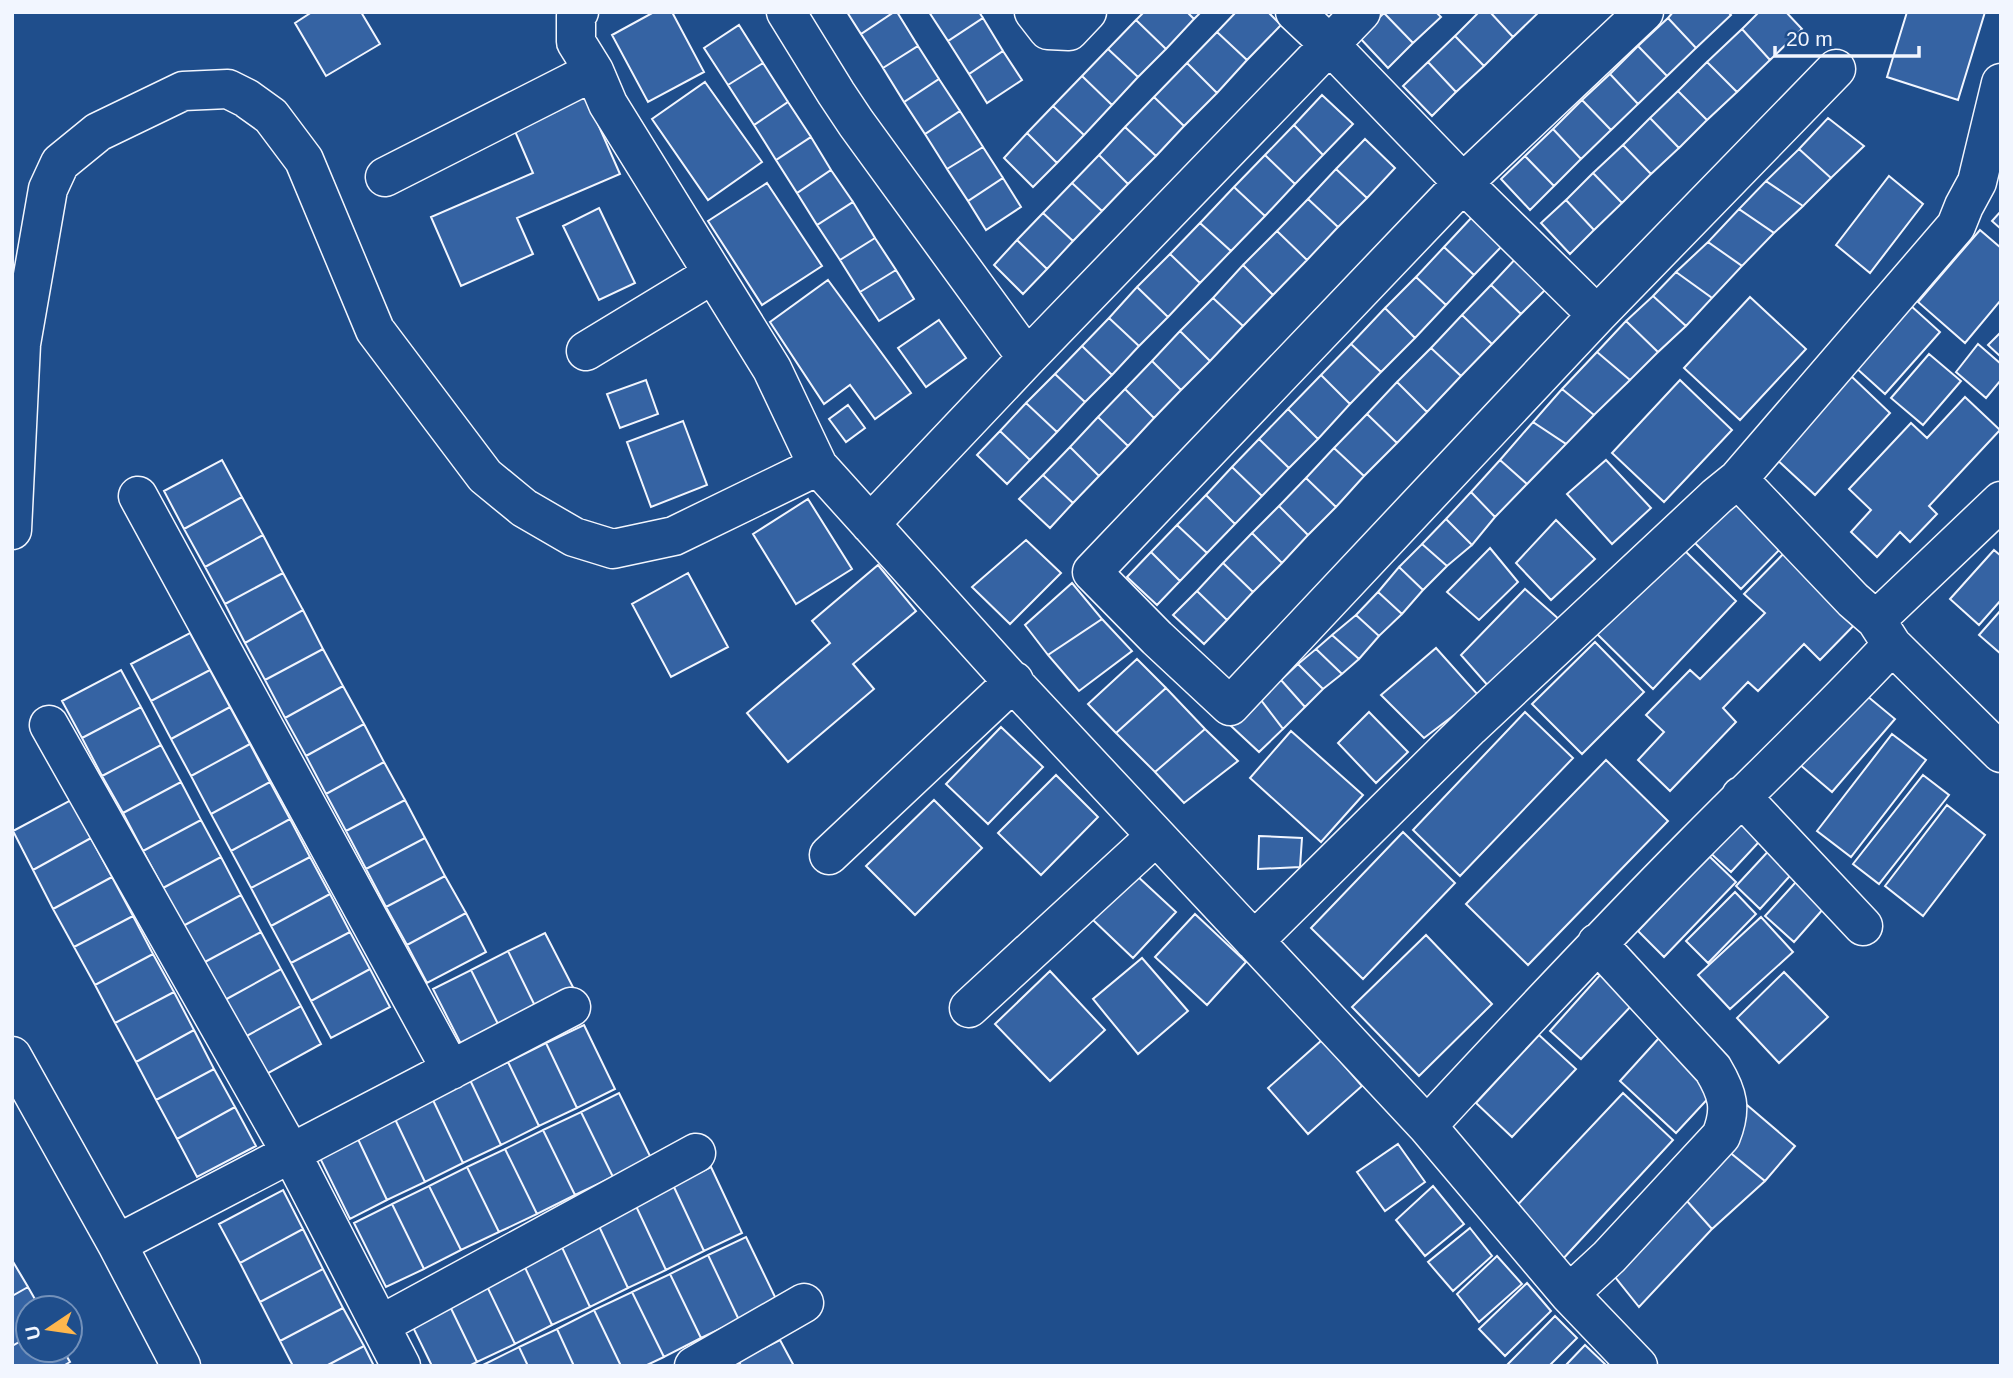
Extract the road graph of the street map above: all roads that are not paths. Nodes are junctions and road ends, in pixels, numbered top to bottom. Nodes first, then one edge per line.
1 (579, 12) edge
2 (786, 12) edge
3 (1034, 12) edge
4 (1087, 12) edge
5 (1295, 12) edge
6 (1361, 12) edge
7 (1644, 12) edge
8 (1329, 44) junction
9 (1836, 69) dead end
10 (594, 71) junction
11 (2001, 83) edge
12 (386, 177) dead end
13 (1463, 183) junction
14 (713, 274) junction
15 (1597, 315) junction
16 (586, 351) dead end
17 (1027, 358) junction
18 (818, 466) junction
19 (1738, 479) junction
20 (138, 496) dead end
21 (2001, 501) edge
22 (870, 524) junction
23 (13, 527) edge
24 (1884, 632) junction
25 (1014, 681) junction
26 (49, 725) dead end
27 (2001, 753) edge
28 (1741, 796) junction
29 (1156, 836) junction
30 (829, 855) dead end
31 (1863, 926) dead end
32 (1254, 941) junction
33 (1597, 943) junction
34 (570, 1007) dead end
35 (969, 1008) dead end
36 (12, 1056) edge
37 (451, 1070) junction
38 (1427, 1126) junction
39 (290, 1153) junction
40 (696, 1153) dead end
41 (117, 1244) junction
42 (1569, 1294) junction
43 (804, 1304) dead end
44 (380, 1325) junction
45 (168, 1361) edge
46 (401, 1366) edge
47 (694, 1366) edge
48 (1638, 1366) edge

1 - 10 street
2 - 17 street
3 - 4 street
5 - 8 street
6 - 8 street
7 - 13 street
8 - 13 street
8 - 17 street
9 - 15 street
10 - 12 street
10 - 14 street
11 - 19 street
13 - 15 street
13 - 15 street
14 - 16 street
14 - 18 street
17 - 22 street
18 - 22 street
18 - 23 street
19 - 24 street
19 - 32 street
20 - 37 street
21 - 24 street
22 - 25 street
24 - 27 street
24 - 28 street
25 - 29 street
25 - 30 street
26 - 39 street
28 - 31 street
28 - 33 street
29 - 32 street
29 - 35 street
32 - 38 street
33 - 38 street
33 - 42 street
34 - 37 street
36 - 41 street
37 - 39 street
38 - 42 street
39 - 41 street
39 - 44 street
40 - 44 street
41 - 45 street
42 - 48 street
43 - 47 street
44 - 46 street

